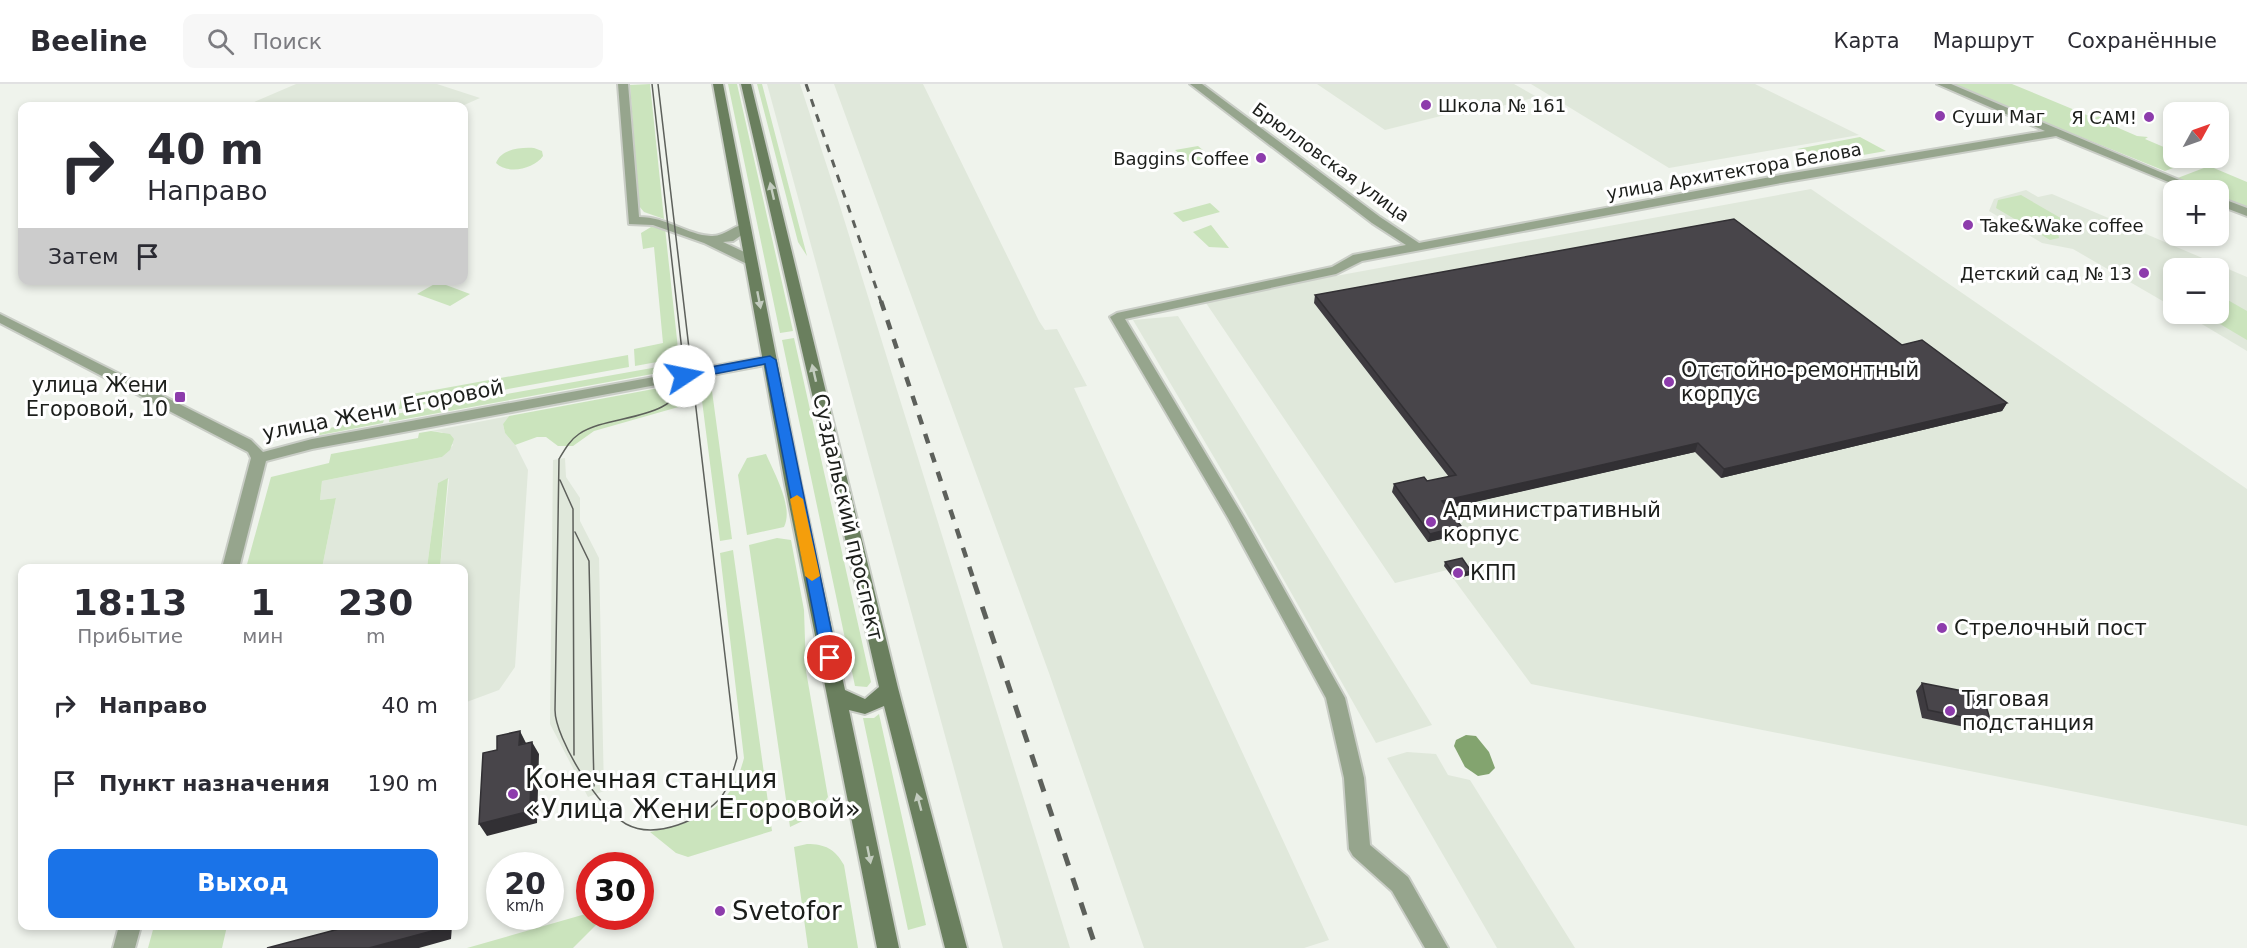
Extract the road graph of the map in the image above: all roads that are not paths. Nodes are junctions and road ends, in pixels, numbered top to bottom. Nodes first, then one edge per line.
1 (623, 84) edge
2 (718, 84) edge
3 (746, 84) edge
4 (1195, 84) edge
5 (1942, 84) edge
6 (2058, 132) junction
7 (2173, 180) edge
8 (2229, 205) edge
9 (2247, 212) edge
10 (745, 227) junction
11 (708, 240) junction
12 (1417, 247) junction
13 (750, 260) junction
14 (0, 318) edge
15 (770, 360) junction
16 (259, 458) junction
17 (231, 564) edge
18 (889, 688) junction
19 (837, 694) junction
20 (129, 930) edge
21 (124, 948) edge
22 (888, 948) edge
23 (956, 948) edge
24 (1437, 948) edge

1 - 11 street
2 - 10 main road, Суздальский проспект
18 -> 3 main road, Суздальский проспект
4 - 12 street, Брюлловская улица
5 - 6 street
6 - 7 street
6 - 12 street, улица Архитектора Белова
8 - 9 street
10 - 11 street
10 - 13 main road, Суздальский проспект
11 - 13 street
12 - 24 street, улица Архитектора Белова
13 -> 15 main road, Суздальский проспект
14 - 16 street, улица Жени Егоровой
15 - 16 street, улица Жени Егоровой
15 - 19 main road, Суздальский проспект
16 - 17 street
18 - 19 main road
23 -> 18 main road, Суздальский проспект
19 -> 22 main road, Суздальский проспект
20 - 21 street

